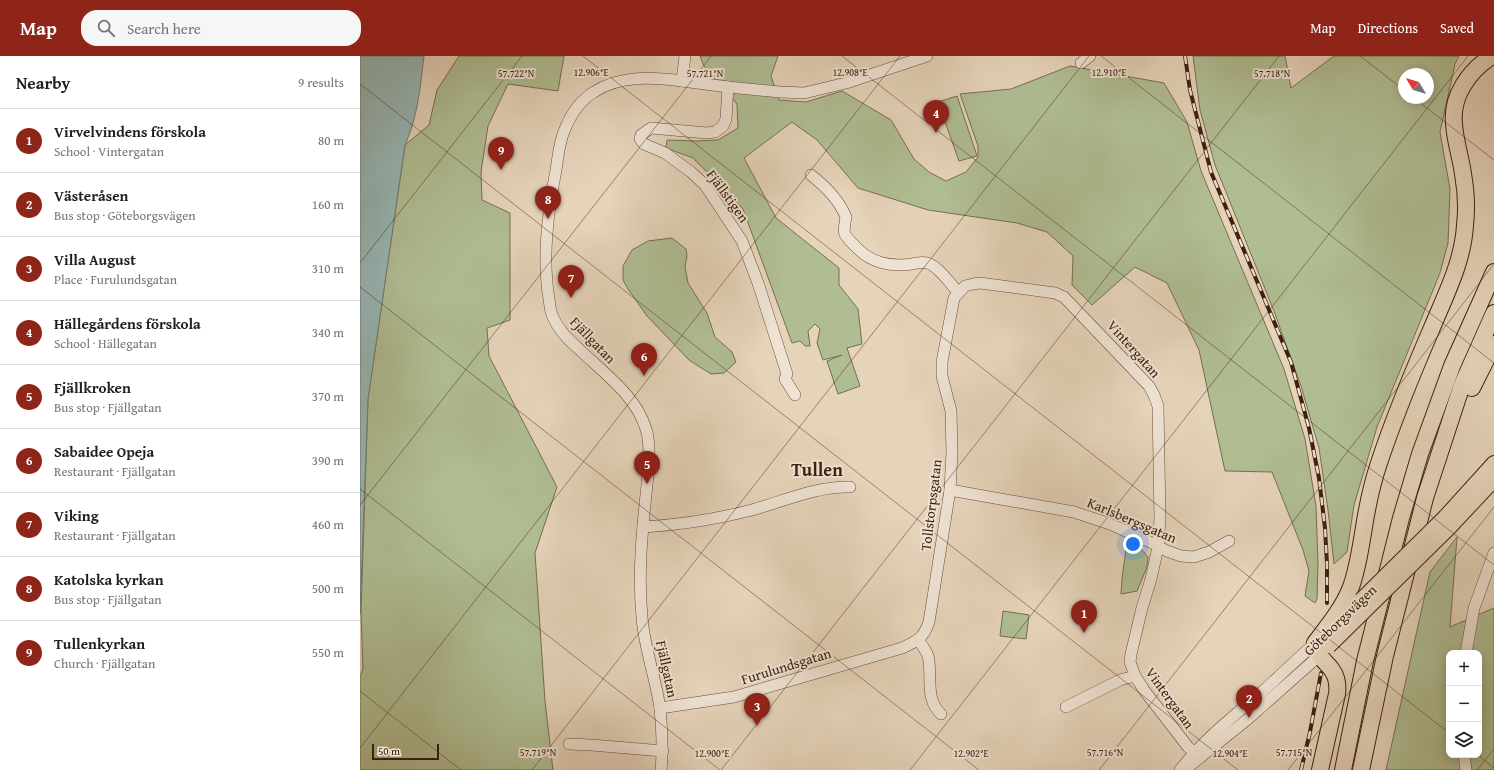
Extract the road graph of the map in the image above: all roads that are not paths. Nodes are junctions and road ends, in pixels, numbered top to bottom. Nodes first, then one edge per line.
1 (684, 56) edge
2 (927, 56) edge
3 (1090, 56) edge
4 (1492, 56) edge
5 (1081, 63) dead end
6 (682, 81) junction
7 (728, 87) junction
8 (811, 175) dead end
9 (1494, 272) edge
10 (958, 292) junction
11 (1494, 313) edge
12 (1494, 344) edge
13 (795, 395) dead end
14 (1438, 457) junction
15 (1494, 462) edge
16 (1494, 480) edge
17 (850, 488) dead end
18 (950, 490) junction
19 (1447, 523) junction
20 (643, 527) junction
21 (1229, 541) dead end
22 (1158, 547) junction
23 (1494, 552) edge
24 (918, 640) junction
25 (1323, 644) junction
26 (1467, 650) edge
27 (1135, 676) junction
28 (1066, 707) dead end
29 (660, 708) junction
30 (941, 714) dead end
31 (569, 744) dead end
32 (663, 751) junction
33 (1194, 752) junction
34 (1464, 758) edge
35 (661, 770) edge
36 (1180, 770) edge
37 (1184, 770) edge
38 (1320, 770) edge
39 (1343, 770) edge
40 (1361, 770) edge
41 (1466, 770) edge

1 - 6 street
2 - 7 street, Fjällgatan
3 - 5 street
4 - 25 highway
6 - 7 street, Fjällgatan
6 - 20 street, Fjällgatan
7 - 13 street, Fjällstigen
8 - 10 street
9 - 39 highway
10 - 18 street, Tollstorpsgatan
10 - 22 street, Vintergatan
11 - 14 highway
12 - 14 highway
14 - 40 highway
15 - 19 main road, Göteborgsvägen
16 - 19 main road, Göteborgsvägen
17 - 20 street
18 - 22 street, Karlsbergsgatan
18 - 24 street, Tollstorpsgatan
19 - 25 main road, Göteborgsvägen, bridge
19 - 25 main road, Göteborgsvägen, bridge
20 - 29 street, Fjällgatan
21 - 22 street, Karlsbergsgatan
22 - 27 street, Vintergatan
23 - 26 street
24 - 29 street, Furulundsgatan
24 - 30 street
25 - 33 street, Göteborgsvägen
25 - 37 street, Göteborgsvägen
25 - 38 highway
27 - 28 street
27 - 33 street, Vintergatan
29 - 32 street, Fjällgatan
31 - 32 street
32 - 35 street, Fjällgatan
33 - 36 street, Göteborgsvägen
34 - 41 street

